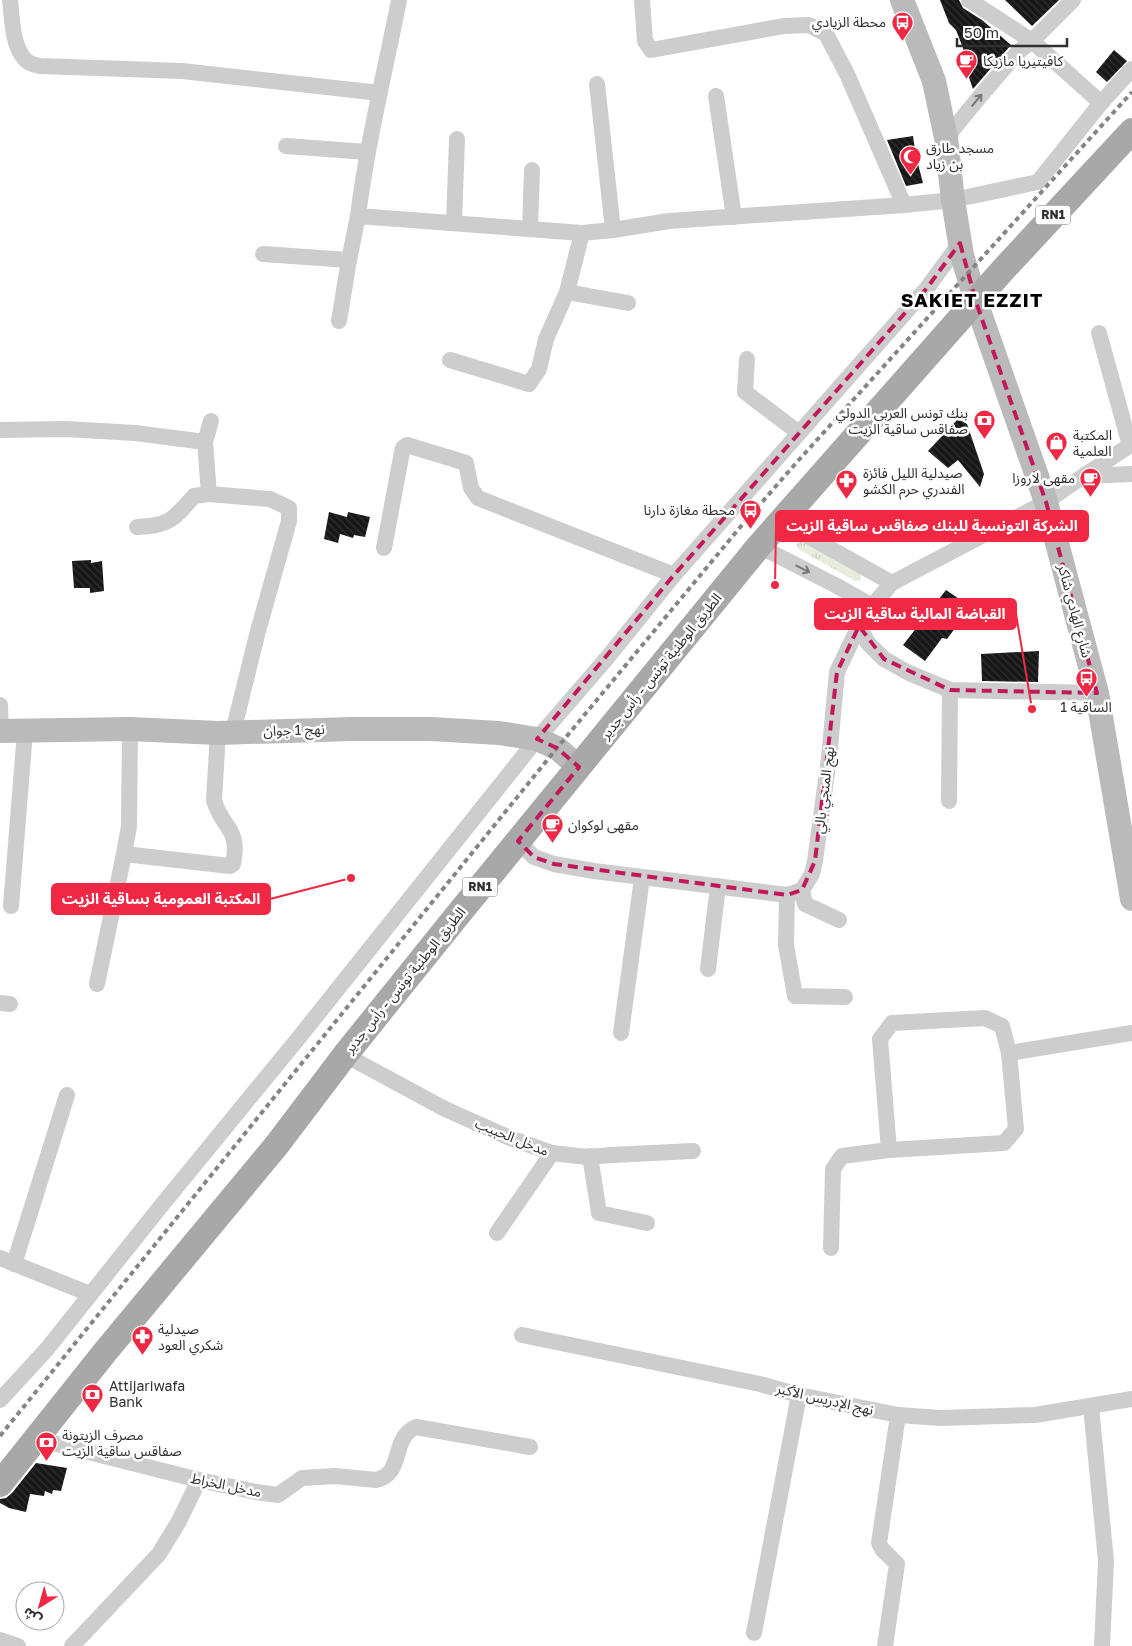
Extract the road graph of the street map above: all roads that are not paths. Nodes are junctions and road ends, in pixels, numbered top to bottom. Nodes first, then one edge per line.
1 (400, 0) edge
2 (642, 0) edge
3 (902, 0) edge
4 (969, 0) edge
5 (1073, 0) edge
6 (7, 1) edge
7 (1032, 41) junction
8 (1132, 69) edge
9 (597, 84) dead end
10 (380, 93) junction
11 (716, 96) dead end
12 (1102, 104) junction
13 (1132, 130) edge
14 (946, 138) junction
15 (457, 140) dead end
16 (286, 146) dead end
17 (367, 152) junction
18 (532, 170) dead end
19 (953, 200) junction
20 (904, 205) junction
21 (358, 216) junction
22 (734, 217) junction
23 (454, 222) junction
24 (530, 229) junction
25 (613, 230) junction
26 (582, 233) junction
27 (960, 243) junction
28 (263, 254) dead end
29 (349, 260) junction
30 (567, 292) junction
31 (976, 302) junction
32 (628, 303) dead end
33 (339, 322) dead end
34 (1098, 334) dead end
35 (747, 359) dead end
36 (450, 360) dead end
37 (212, 422) dead end
38 (0, 430) edge
39 (799, 433) junction
40 (205, 442) junction
41 (1131, 445) edge
42 (1132, 474) edge
43 (1082, 476) junction
44 (209, 494) junction
45 (1046, 502) junction
46 (781, 521) junction
47 (137, 527) dead end
48 (759, 546) junction
49 (384, 548) dead end
50 (674, 575) junction
51 (892, 583) junction
52 (872, 606) junction
53 (859, 626) junction
54 (950, 690) junction
55 (1097, 693) junction
56 (0, 705) edge
57 (130, 729) junction
58 (1, 731) edge
59 (25, 732) junction
60 (226, 732) junction
61 (536, 739) junction
62 (578, 767) junction
63 (949, 801) dead end
64 (518, 841) junction
65 (124, 854) junction
66 (642, 878) junction
67 (718, 886) junction
68 (794, 893) junction
69 (1132, 900) edge
70 (11, 906) dead end
71 (839, 920) dead end
72 (708, 969) dead end
73 (97, 984) dead end
74 (845, 997) dead end
75 (621, 1033) dead end
76 (1132, 1033) edge
77 (1009, 1053) junction
78 (345, 1055) junction
79 (66, 1096) dead end
80 (889, 1150) junction
81 (693, 1151) dead end
82 (552, 1153) junction
83 (590, 1156) junction
84 (647, 1224) dead end
85 (497, 1233) dead end
86 (831, 1248) dead end
87 (7, 1261) edge
88 (90, 1294) junction
89 (522, 1335) dead end
90 (799, 1395) junction
91 (1132, 1399) edge
92 (0, 1400) edge
93 (1091, 1406) junction
94 (898, 1415) junction
95 (37, 1439) junction
96 (530, 1447) dead end
97 (199, 1480) junction
98 (0, 1484) edge
99 (754, 1633) dead end
100 (0, 1640) edge
101 (18, 1646) edge
102 (72, 1646) edge
103 (885, 1646) edge
104 (1102, 1646) edge

1 - 10 street
2 - 20 street
3 - 14 main road, شارع الهادي شاكر
4 - 7 street
5 - 7 street
6 - 10 street
7 - 12 street
14 -> 7 street
8 - 12 street
9 - 25 street
10 - 17 street
11 - 22 street
12 - 19 street
13 - 31 main road, RN1
14 - 19 main road, شارع الهادي شاكر
15 - 23 street
16 - 17 street
17 - 21 street
18 - 24 street
19 - 20 street
19 - 27 main road, شارع الهادي شاكر
20 - 22 street
21 - 23 street
21 - 29 street
22 - 25 street
23 - 24 street
24 - 26 street
25 - 26 street
26 - 30 street
27 - 31 main road, شارع الهادي شاكر
27 - 39 street
28 - 29 street
29 - 33 street
30 - 32 street
30 - 36 street
31 - 45 main road, شارع الهادي شاكر
31 - 46 main road, الطريق الوطنية تونس - رأس جدير / RN1
34 - 41 street
35 - 39 street
37 - 40 street
38 - 40 street
39 - 50 street
40 - 44 street
41 - 43 street, نهج المنجي بالي
42 - 43 street
43 - 45 street, نهج المنجي بالي
44 - 47 street
44 - 60 street
45 - 51 street, نهج المنجي بالي
45 - 55 main road, شارع الهادي شاكر
46 - 48 main road, الطريق الوطنية تونس - رأس جدير / RN1
46 - 51 street
48 -> 52 street
48 - 62 main road, الطريق الوطنية تونس - رأس جدير / RN1
49 - 50 street
50 - 61 street
51 - 52 street, نهج المنجي بالي
52 - 53 street, نهج المنجي بالي
53 - 54 street
53 - 68 street, نهج المنجي بالي
54 - 55 street
54 - 63 street
55 - 69 main road, شارع الهادي شاكر
56 - 58 street
57 - 59 main road, نهج 1 جوان
57 - 60 main road, نهج 1 جوان
57 - 65 street
58 - 59 main road, نهج 1 جوان
59 - 70 street
60 - 61 main road, نهج 1 جوان
60 - 65 street
61 - 62 main road, نهج 1 جوان
61 - 88 street
62 - 64 main road, الطريق الوطنية تونس - رأس جدير / RN1
64 - 66 street
64 - 78 main road, الطريق الوطنية تونس - رأس جدير / RN1
65 - 73 street
66 - 67 street
66 - 75 street
67 - 68 street
67 - 72 street
68 - 71 street
68 - 74 street
76 - 77 street
77 - 80 street
77 - 80 street
78 - 82 street, مدخل الحبيب
78 - 95 main road, الطريق الوطنية تونس - رأس جدير / RN1
79 - 87 street
80 - 86 street
81 - 83 street, مدخل الحبيب
82 - 83 street, مدخل الحبيب
82 - 85 street
83 - 84 street
87 - 88 street
88 - 92 street
89 - 90 street, نهج الإدريس الأكبر
90 - 94 street, نهج الإدريس الأكبر
90 - 99 street
91 - 93 street, نهج الإدريس الأكبر
93 - 94 street, نهج الإدريس الأكبر
93 - 104 street
94 - 103 street
95 - 97 street, مدخل الخراط
95 - 98 main road, الطريق الوطنية تونس - رأس جدير / RN1
96 - 97 street, مدخل الخراط
97 - 102 street
100 - 101 street

